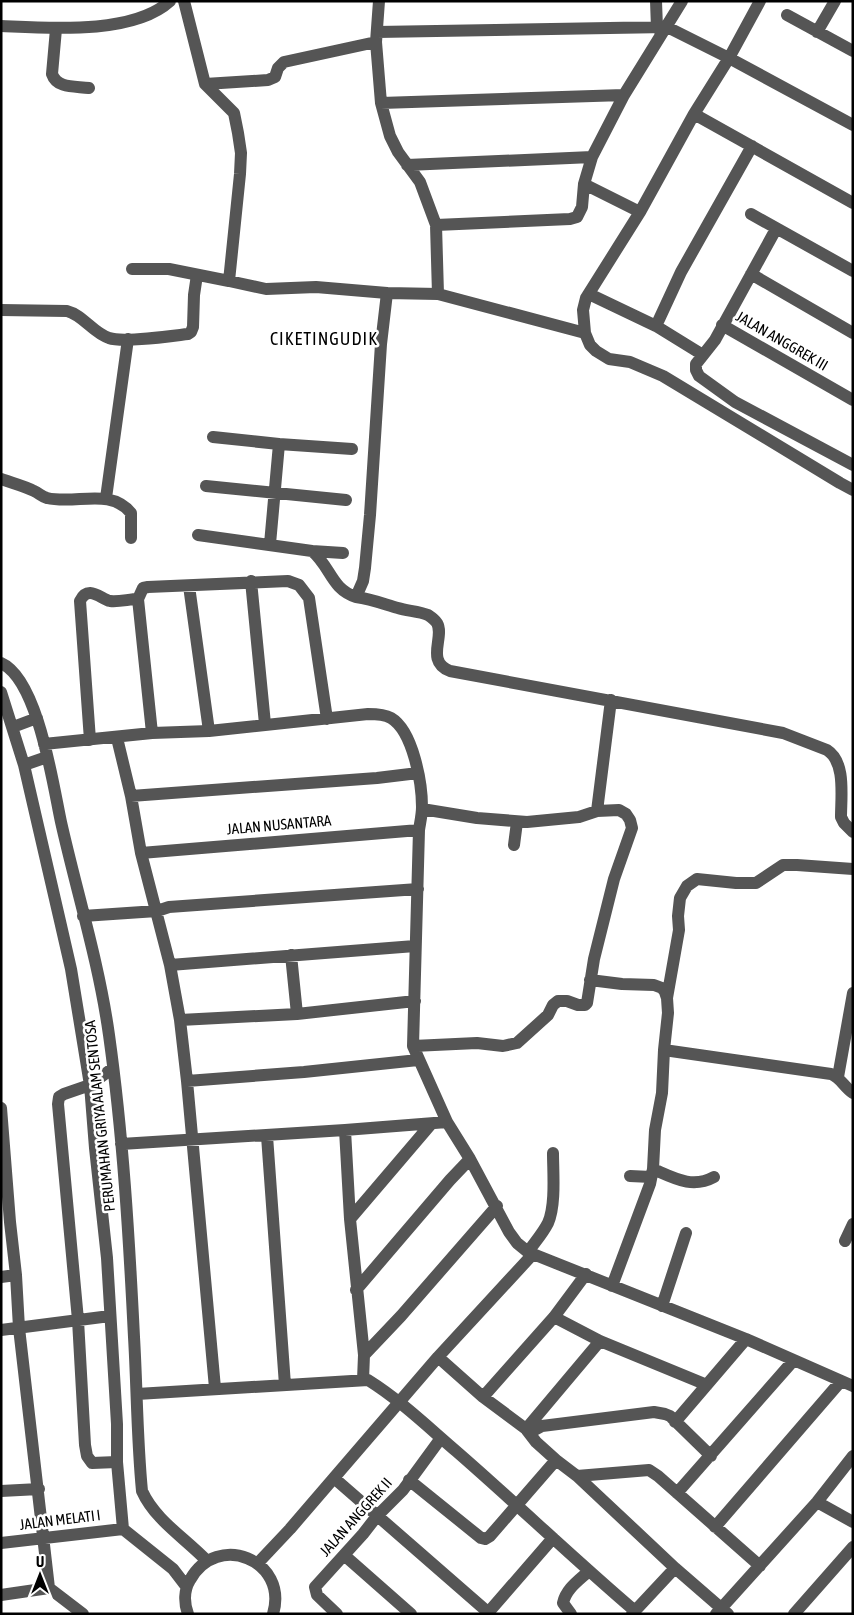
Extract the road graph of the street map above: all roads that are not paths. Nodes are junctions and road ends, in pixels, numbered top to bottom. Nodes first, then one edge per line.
1 (170, 1) edge
2 (184, 1) edge
3 (379, 1) edge
4 (656, 1) edge
5 (682, 1) edge
6 (760, 1) edge
7 (835, 1) edge
8 (788, 15) dead end
9 (1, 26) edge
10 (662, 28) junction
11 (56, 29) junction
12 (818, 32) junction
13 (377, 37) junction
14 (853, 51) edge
15 (729, 58) junction
16 (206, 84) junction
17 (89, 88) dead end
18 (624, 95) junction
19 (380, 103) junction
20 (694, 114) junction
21 (853, 125) edge
22 (752, 146) junction
23 (592, 157) junction
24 (407, 165) junction
25 (584, 184) junction
26 (853, 203) edge
27 (640, 212) junction
28 (751, 214) dead end
29 (436, 225) junction
30 (776, 229) junction
31 (132, 269) dead end
32 (853, 271) edge
33 (751, 274) junction
34 (198, 275) junction
35 (228, 281) junction
36 (387, 293) junction
37 (438, 294) junction
38 (589, 294) junction
39 (1, 310) edge
40 (722, 325) junction
41 (656, 326) junction
42 (585, 333) junction
43 (853, 333) edge
44 (128, 339) junction
45 (703, 355) junction
46 (853, 400) edge
47 (213, 437) dead end
48 (279, 444) junction
49 (352, 449) dead end
50 (853, 465) edge
51 (1, 479) edge
52 (206, 486) dead end
53 (853, 490) edge
54 (275, 493) junction
55 (106, 498) junction
56 (346, 500) dead end
57 (198, 535) dead end
58 (130, 538) dead end
59 (270, 544) junction
60 (312, 551) junction
61 (342, 553) dead end
62 (251, 581) junction
63 (189, 586) junction
64 (356, 597) junction
65 (138, 599) junction
66 (1, 663) edge
67 (1, 692) edge
68 (611, 700) junction
69 (37, 718) junction
70 (327, 719) junction
71 (266, 724) junction
72 (13, 727) junction
73 (209, 731) junction
74 (152, 733) junction
75 (117, 738) junction
76 (90, 740) junction
77 (44, 744) junction
78 (47, 757) junction
79 (24, 765) junction
80 (418, 773) junction
81 (131, 796) junction
82 (422, 808) junction
83 (597, 811) junction
84 (517, 822) junction
85 (419, 830) junction
86 (853, 832) edge
87 (514, 845) dead end
88 (141, 853) junction
89 (853, 869) edge
90 (418, 889) junction
91 (156, 910) junction
92 (83, 916) junction
93 (415, 946) junction
94 (291, 956) junction
95 (170, 965) junction
96 (590, 980) junction
97 (853, 993) edge
98 (667, 998) junction
99 (414, 1002) junction
100 (297, 1014) junction
101 (180, 1020) junction
102 (413, 1046) junction
103 (664, 1050) junction
104 (418, 1060) junction
105 (113, 1068) junction
106 (838, 1077) junction
107 (187, 1081) junction
108 (90, 1085) junction
109 (853, 1093) edge
110 (1, 1108) edge
111 (2, 1118) edge
112 (447, 1122) junction
113 (431, 1124) junction
114 (346, 1130) junction
115 (266, 1136) junction
116 (193, 1140) junction
117 (121, 1144) junction
118 (553, 1153) dead end
119 (470, 1158) junction
120 (4, 1172) edge
121 (652, 1173) junction
122 (630, 1176) dead end
123 (714, 1177) dead end
124 (497, 1206) junction
125 (350, 1219) junction
126 (5, 1222) edge
127 (853, 1224) edge
128 (686, 1233) dead end
129 (845, 1242) dead end
130 (530, 1253) junction
131 (586, 1274) junction
132 (16, 1275) junction
133 (1, 1277) edge
134 (612, 1286) junction
135 (356, 1290) junction
136 (662, 1306) junction
137 (110, 1316) junction
138 (554, 1317) junction
139 (78, 1320) junction
140 (19, 1328) junction
141 (1, 1330) edge
142 (746, 1339) junction
143 (600, 1341) junction
144 (364, 1355) junction
145 (438, 1357) junction
146 (793, 1361) junction
147 (363, 1380) junction
148 (847, 1384) edge
149 (285, 1385) junction
150 (707, 1385) junction
151 (215, 1388) junction
152 (137, 1394) junction
153 (483, 1397) junction
154 (399, 1402) junction
155 (675, 1422) junction
156 (528, 1431) junction
157 (441, 1438) junction
158 (711, 1456) junction
159 (556, 1460) junction
160 (851, 1461) edge
161 (117, 1462) junction
162 (577, 1476) junction
163 (334, 1478) junction
164 (410, 1480) junction
165 (39, 1489) junction
166 (1, 1491) edge
167 (677, 1493) junction
168 (817, 1502) junction
169 (517, 1504) junction
170 (377, 1516) junction
171 (853, 1522) edge
172 (715, 1528) junction
173 (123, 1529) junction
174 (43, 1538) junction
175 (553, 1538) junction
176 (1, 1543) edge
177 (853, 1547) edge
178 (344, 1555) junction
179 (206, 1561) junction
180 (258, 1563) junction
181 (760, 1566) junction
182 (675, 1568) junction
183 (588, 1571) junction
184 (186, 1586) junction
185 (49, 1588) junction
186 (1, 1594) edge
187 (633, 1612) edge
188 (722, 1612) edge
189 (489, 1613) edge
190 (83, 1614) edge
191 (188, 1614) edge
192 (273, 1614) edge
193 (338, 1614) edge
194 (411, 1614) edge
195 (571, 1614) edge
196 (794, 1614) edge

1 - 11 street
2 - 16 street
3 - 13 street
4 - 10 street
5 - 10 street
6 - 15 street
7 - 12 street
8 - 12 street
9 - 11 street
10 - 13 street
10 - 15 street
10 - 18 street
11 - 17 street
12 - 14 street
13 - 16 street
13 - 19 street
15 - 20 street
15 - 21 street
16 - 35 street
18 - 19 street
18 - 23 street
19 - 24 street
20 - 22 street
20 - 27 street
22 - 26 street
22 - 41 street
23 - 24 street
23 - 25 street
24 - 29 street
25 - 27 street
25 - 29 street
27 - 38 street
28 - 30 street
29 - 37 street
30 - 32 street
30 - 33 street
31 - 34 street
33 - 40 street
33 - 43 street
34 - 35 street
34 - 44 street
35 - 36 street
36 - 37 street
36 - 64 street
37 - 42 street
38 - 41 street
38 - 42 street
39 - 44 street
40 - 45 street
40 - 46 street, JALAN ANGGREK III
41 - 45 street
42 - 53 street
44 - 55 street
45 - 50 street
47 - 48 street
48 - 49 street
48 - 54 street
51 - 55 street
52 - 54 street
54 - 56 street
54 - 59 street
55 - 58 street
57 - 59 street
59 - 60 street
60 - 61 street
60 - 64 street
62 - 63 street
62 - 70 street
62 - 71 street
63 - 65 street
63 - 73 street
64 - 68 street
65 - 74 street
65 - 76 street
66 - 69 street, PERUMAHAN GRIYA ALAM SENTOSA
67 - 72 street
68 - 83 street
68 - 86 street
69 - 72 street
69 - 77 street, PERUMAHAN GRIYA ALAM SENTOSA
70 - 71 street
70 - 80 street
71 - 73 street
72 - 79 street
73 - 74 street
74 - 75 street
75 - 76 street
75 - 81 street
76 - 77 street
77 - 78 street, PERUMAHAN GRIYA ALAM SENTOSA
78 - 79 street
78 - 92 street, PERUMAHAN GRIYA ALAM SENTOSA
79 - 108 street
80 - 81 street
80 - 82 street
81 - 88 street
82 - 84 street
82 - 85 street
83 - 84 street
83 - 96 street
84 - 87 street
85 - 88 street, JALAN NUSANTARA
85 - 90 street
88 - 91 street
89 - 98 street
90 - 91 street
90 - 93 street
91 - 92 street
91 - 95 street
92 - 105 street, PERUMAHAN GRIYA ALAM SENTOSA
93 - 94 street
93 - 99 street
94 - 95 street
94 - 100 street
95 - 101 street
96 - 98 street
96 - 102 street
97 - 106 street
98 - 103 street
99 - 100 street
99 - 102 street
100 - 101 street
101 - 107 street
102 - 104 street
103 - 106 street
103 - 121 street
104 - 107 street
104 - 112 street
105 - 108 street
105 - 117 street, PERUMAHAN GRIYA ALAM SENTOSA
106 - 109 street
107 - 116 street
108 - 137 street
108 - 139 street
110 - 111 street
111 - 120 street
112 - 113 street
112 - 119 street
113 - 114 street
113 - 125 street
114 - 115 street
114 - 125 street
115 - 116 street
115 - 149 street
116 - 117 street
116 - 151 street
117 - 152 street, PERUMAHAN GRIYA ALAM SENTOSA
118 - 130 street
119 - 124 street
119 - 135 street
120 - 126 street
121 - 122 street
121 - 123 street
121 - 134 street
124 - 130 street
124 - 144 street
125 - 135 street
126 - 132 street
127 - 129 street
128 - 136 street
130 - 131 street
130 - 145 street
131 - 134 street
131 - 138 street
132 - 133 street
132 - 140 street
134 - 136 street
135 - 144 street
136 - 142 street
137 - 139 street
137 - 161 street
138 - 143 street
138 - 153 street
139 - 140 street
139 - 161 street
140 - 141 street
140 - 165 street
142 - 146 street
142 - 150 street
143 - 150 street
143 - 156 street
144 - 147 street
145 - 153 street
145 - 154 street
146 - 148 street
146 - 158 street
147 - 149 street
147 - 154 street
148 - 172 street
149 - 151 street
150 - 155 street
151 - 152 street
152 - 179 street, PERUMAHAN GRIYA ALAM SENTOSA
153 - 156 street
154 - 157 street
154 - 163 street
155 - 156 street
155 - 158 street
156 - 159 street
157 - 164 street, JALAN ANGGREK II
157 - 169 street
158 - 167 street
159 - 162 street
159 - 169 street
160 - 168 street
161 - 173 street
162 - 167 street
162 - 182 street
163 - 170 street
163 - 180 street
164 - 169 street
164 - 170 street, JALAN ANGGREK II
165 - 166 street
165 - 174 street
167 - 172 street
168 - 171 street
168 - 181 street
169 - 175 street
170 - 178 street, JALAN ANGGREK II
170 - 189 street
172 - 181 street
173 - 174 street, JALAN MELATI I
173 - 184 street
174 - 176 street, JALAN MELATI I
174 - 185 street
175 - 183 street
175 - 189 street
177 - 196 street
178 - 193 street, JALAN ANGGREK II
178 - 194 street
179 - 180 street
179 - 184 street
180 - 192 street
181 - 188 street
182 - 187 street
182 - 188 street
183 - 187 street
183 - 195 street
184 - 191 street
185 - 186 street
185 - 190 street

